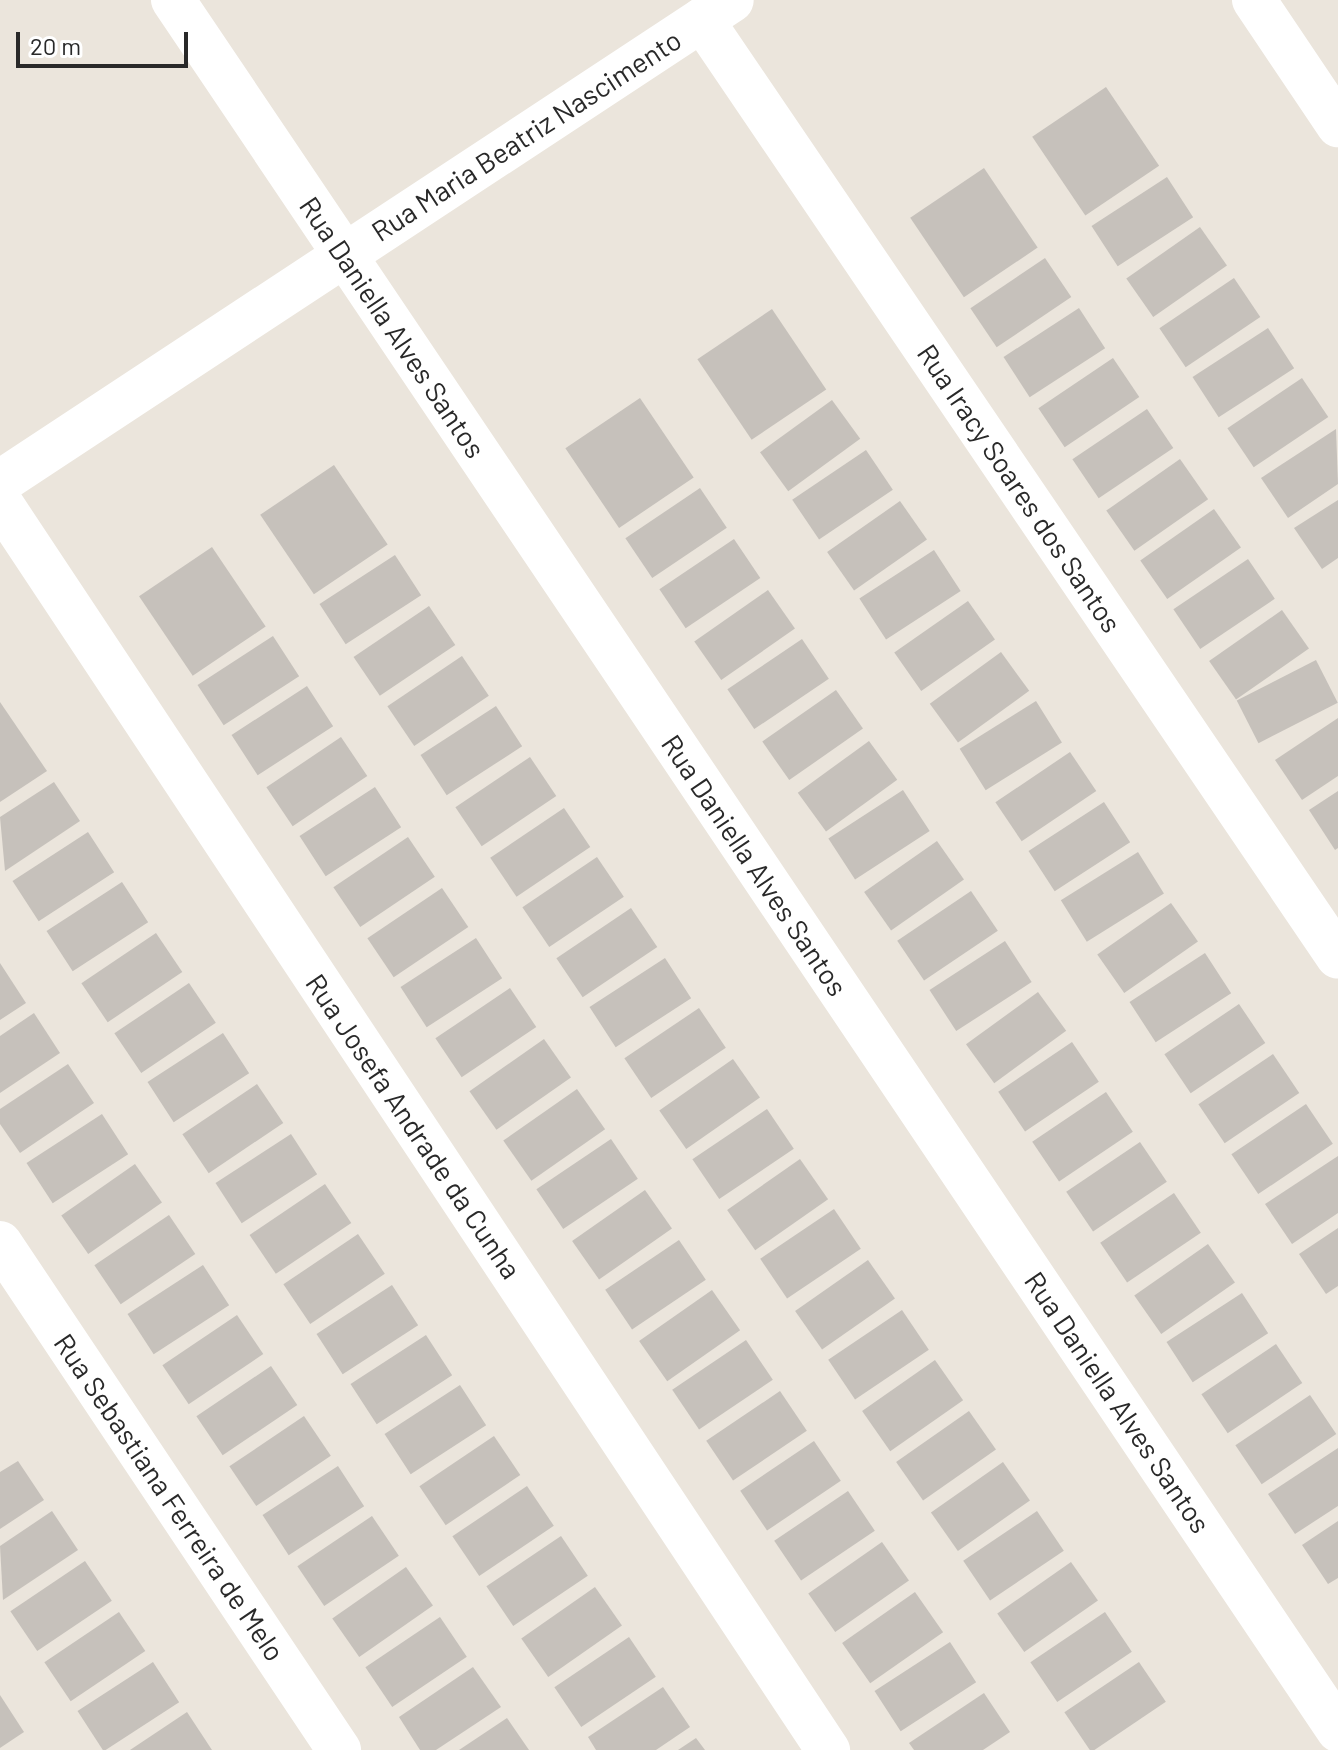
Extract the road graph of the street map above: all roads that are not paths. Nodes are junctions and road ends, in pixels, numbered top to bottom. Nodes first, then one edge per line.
1 (173, 0) edge
2 (1254, 0) edge
3 (717, 10) edge
4 (1338, 125) edge
5 (345, 255) junction
6 (0, 482) edge
7 (0, 502) edge
8 (1338, 957) edge
9 (0, 1243) edge
10 (1338, 1730) edge
11 (339, 1750) edge
12 (828, 1750) edge

1 - 5 street, Rua Daniella Alves Santos
2 - 4 street
3 - 5 street, Rua Maria Beatriz Nascimento
3 - 8 street, Rua Iracy Soares dos Santos
5 - 6 street, Rua Maria Beatriz Nascimento
5 - 10 street, Rua Daniella Alves Santos
7 - 12 street, Rua Josefa Andrade da Cunha
9 - 11 street, Rua Sebastiana Ferreira de Melo

